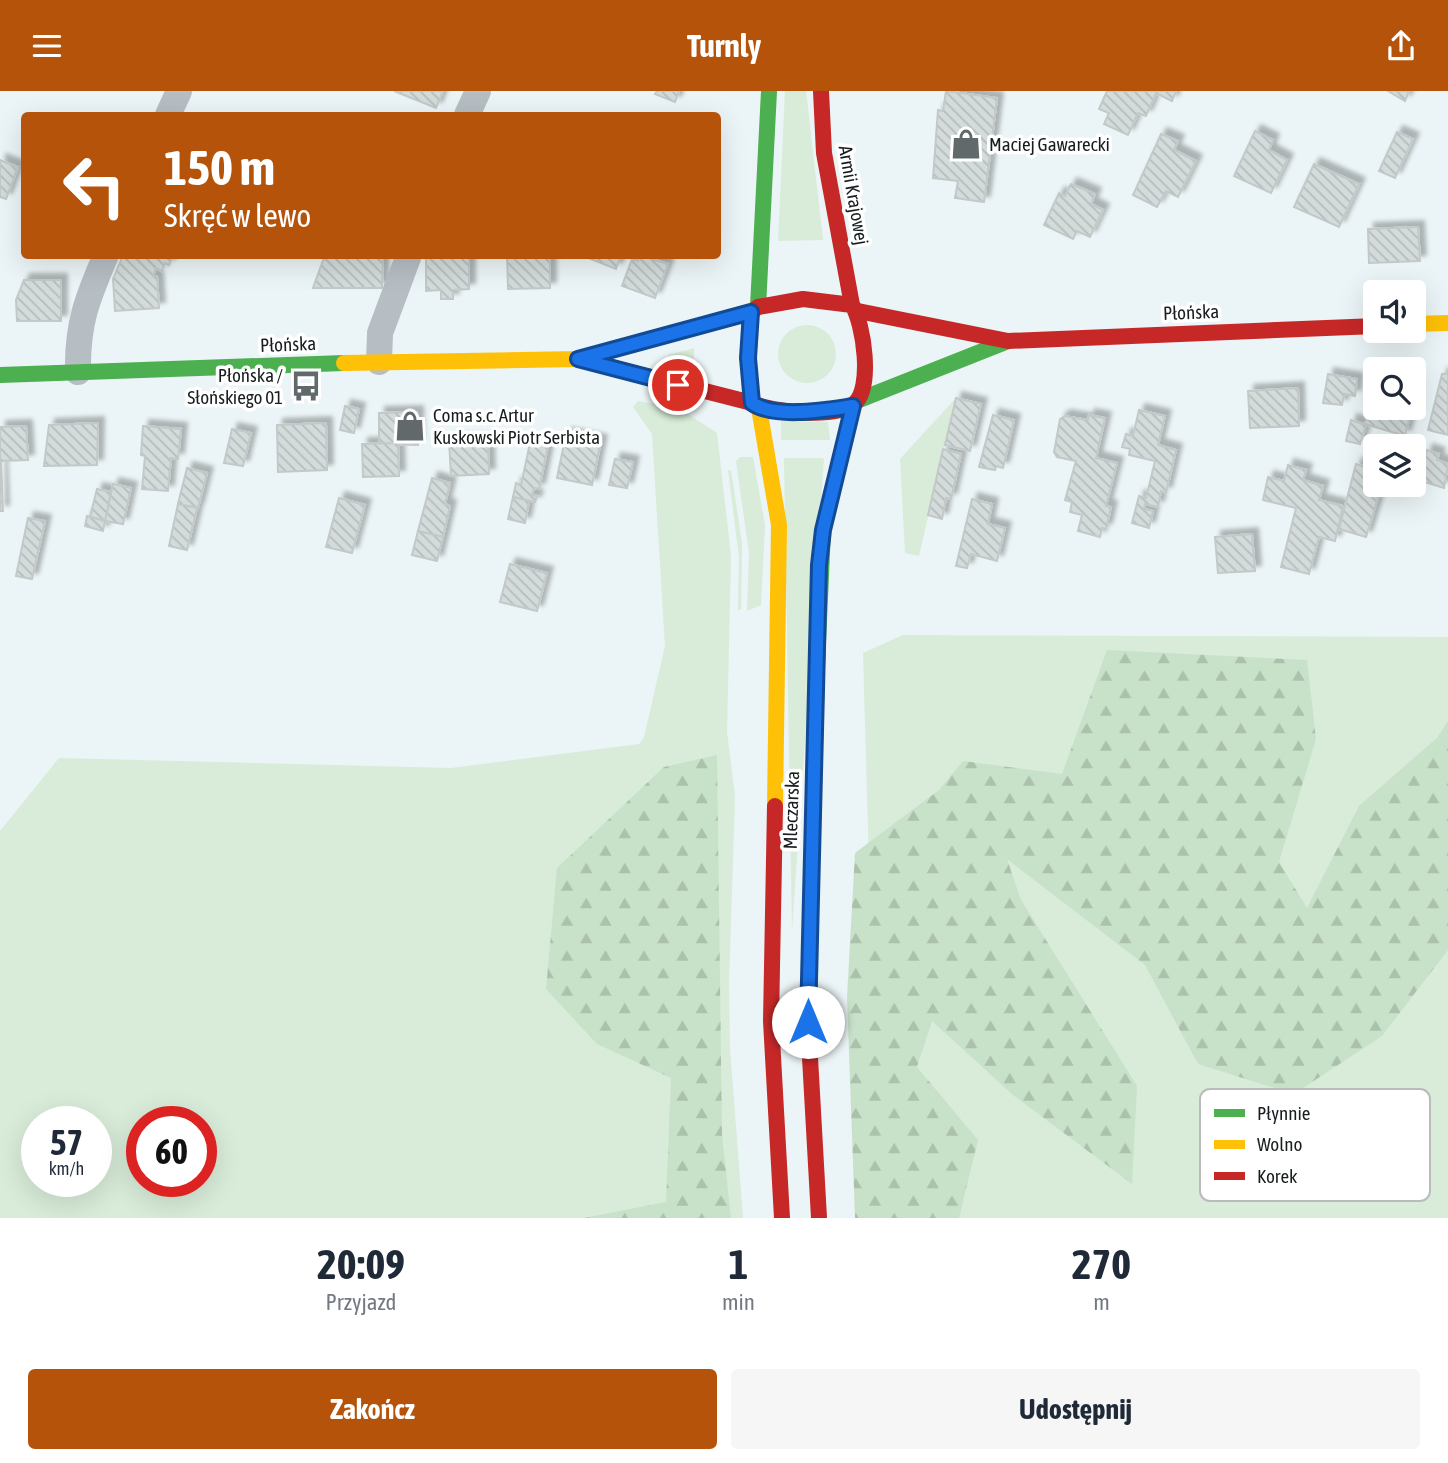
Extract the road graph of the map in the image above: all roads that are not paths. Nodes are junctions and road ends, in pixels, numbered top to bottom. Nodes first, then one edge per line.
1 (179, 91) edge
2 (478, 91) edge
3 (769, 91) edge
4 (821, 91) edge
5 (169, 112) edge
6 (468, 112) edge
7 (104, 259) edge
8 (408, 259) edge
9 (855, 308) junction
10 (754, 309) junction
11 (1448, 323) edge
12 (1426, 324) edge
13 (1363, 327) edge
14 (1008, 341) junction
15 (578, 359) junction
16 (379, 362) junction
17 (78, 372) junction
18 (0, 375) edge
19 (856, 403) junction
20 (756, 405) junction
21 (782, 1218) edge
22 (819, 1218) edge

1 - 5 street
2 - 6 street
3 - 10 main road
4 - 9 main road, Armii Krajowej
7 - 17 street
8 - 16 street
9 - 10 main road
9 - 14 main road, Płońska
9 - 19 main road
10 - 15 main road, Płońska
10 - 20 main road
11 - 12 main road
13 - 14 main road, Płońska
14 - 19 main road, Płońska
15 - 16 main road, Płońska
15 - 20 main road, Płońska
16 - 17 main road, Płońska
17 - 18 main road, Płońska
19 - 20 main road
19 - 22 main road, Mleczarska
20 - 21 main road, Mleczarska

